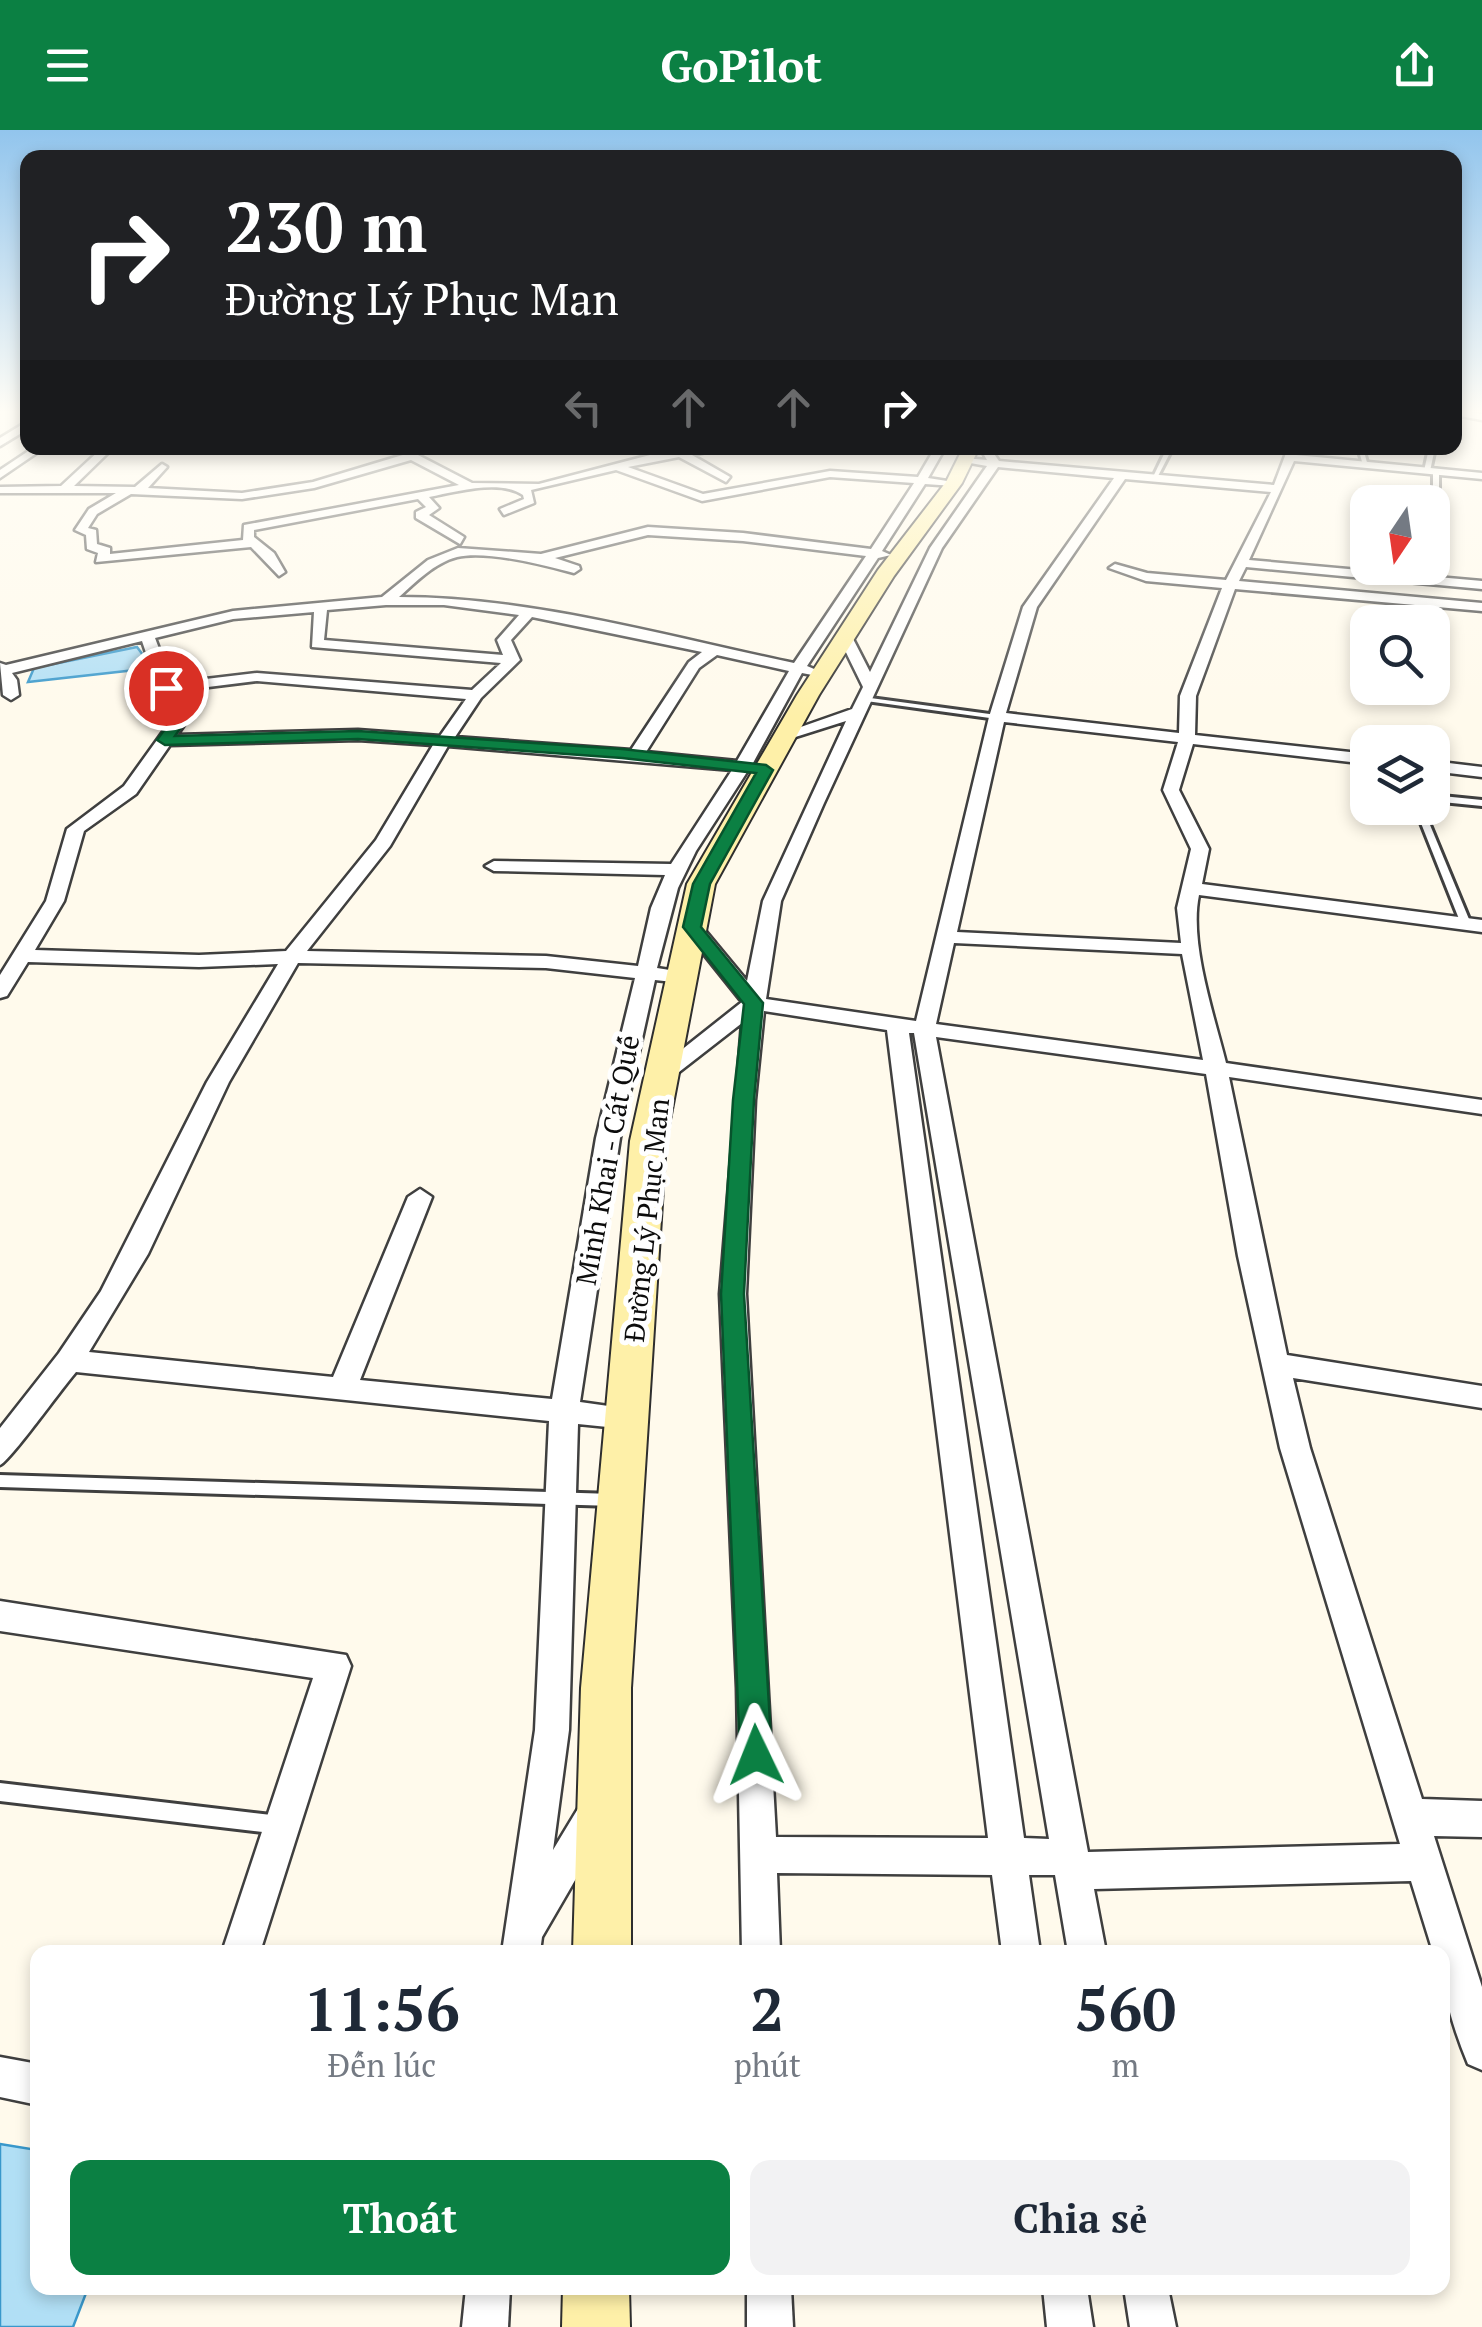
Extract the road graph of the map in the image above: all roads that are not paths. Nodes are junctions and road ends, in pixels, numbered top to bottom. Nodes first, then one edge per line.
1 (94, 512) edge
2 (337, 512) edge
3 (426, 512) edge
4 (922, 512) edge
5 (947, 512) edge
6 (1096, 512) edge
7 (1267, 512) edge
8 (460, 540) dead end
9 (254, 542) junction
10 (886, 556) junction
11 (540, 558) junction
12 (1241, 562) junction
13 (1115, 568) dead end
14 (574, 569) dead end
15 (279, 572) dead end
16 (1230, 584) junction
17 (1482, 584) edge
18 (386, 601) junction
19 (321, 606) junction
20 (1482, 607) edge
21 (529, 612) junction
22 (148, 635) junction
23 (845, 636) junction
24 (712, 652) junction
25 (512, 660) junction
26 (1, 669) edge
27 (810, 671) junction
28 (166, 688) junction
29 (476, 695) junction
30 (10, 696) dead end
31 (866, 700) junction
32 (997, 718) junction
33 (786, 735) junction
34 (1187, 738) junction
35 (165, 740) junction
36 (442, 742) junction
37 (636, 755) junction
38 (1350, 757) edge
39 (754, 768) junction
40 (1450, 768) edge
41 (1482, 772) edge
42 (1450, 800) edge
43 (1482, 803) edge
44 (1427, 825) edge
45 (494, 866) dead end
46 (675, 870) junction
47 (1192, 888) junction
48 (1474, 925) edge
49 (692, 927) junction
50 (946, 937) junction
51 (1192, 949) junction
52 (22, 956) junction
53 (292, 957) junction
54 (643, 973) junction
55 (682, 977) junction
56 (0, 992) edge
57 (754, 1003) junction
58 (910, 1028) junction
59 (1216, 1067) junction
60 (662, 1074) junction
61 (1482, 1107) edge
62 (420, 1197) dead end
63 (69, 1361) junction
64 (1275, 1364) junction
65 (342, 1391) junction
66 (1482, 1397) edge
67 (12, 1412) edge
68 (564, 1412) junction
69 (627, 1418) junction
70 (0, 1453) edge
71 (0, 1481) edge
72 (558, 1496) junction
73 (620, 1500) junction
74 (0, 1616) edge
75 (0, 1792) edge
76 (604, 1799) junction
77 (1408, 1817) junction
78 (1482, 1819) edge
79 (283, 1826) junction
80 (758, 1856) junction
81 (1008, 1856) junction
82 (1422, 1862) junction
83 (1072, 1864) junction
84 (522, 1944) edge
85 (244, 1945) edge
86 (602, 1945) edge
87 (761, 1945) edge
88 (1020, 1945) edge
89 (1086, 1945) edge
90 (1448, 1945) edge
91 (1450, 1950) edge
92 (1482, 2050) edge
93 (0, 2078) edge
94 (30, 2084) edge
95 (487, 2295) edge
96 (596, 2295) edge
97 (769, 2295) edge
98 (1066, 2295) edge
99 (1147, 2295) edge
100 (485, 2327) edge
101 (596, 2327) edge
102 (770, 2327) edge
103 (1070, 2327) edge
104 (1154, 2327) edge

1 - 9 street
2 - 9 street
3 - 8 street
4 - 10 main road, Đường Lý Phục Man
5 - 31 street
6 - 32 street
7 - 12 street
9 - 15 street
10 - 11 street
10 - 23 main road, Đường Lý Phục Man
10 - 27 street, Minh Khai - Cát Quế
11 - 14 street
11 - 18 street
12 - 16 street
12 - 17 street
13 - 16 street
16 - 20 street
16 - 34 street
18 - 19 street
18 - 21 street
19 - 22 street
19 - 25 street
21 - 24 street
21 - 25 street
22 - 26 street
22 - 28 street
23 - 27 main road, Đường Lý Phục Man
23 - 31 street
24 - 27 street
24 - 37 street
25 - 29 street
26 - 30 street
27 - 33 main road, Đường Lý Phục Man
27 - 39 street, Minh Khai - Cát Quế
28 - 29 street
28 - 35 street
29 - 36 street
31 - 32 lane
31 - 33 street
31 - 57 street
32 - 34 street
32 - 50 street
33 - 39 main road, Đường Lý Phục Man
34 - 38 street
34 - 47 street
35 - 36 street
35 - 52 street
36 - 37 street
36 - 53 street
37 - 39 street
39 - 46 street, Minh Khai - Cát Quế
39 - 49 main road, Đường Lý Phục Man
40 - 41 street
42 - 43 lane
44 - 48 lane
45 - 46 street
46 - 54 street, Minh Khai - Cát Quế
47 - 48 street
47 - 51 street
49 - 55 main road, Đường Lý Phục Man
49 - 57 street
50 - 51 street
50 - 58 street
51 - 59 street
52 - 53 street
52 - 56 street
53 - 54 street
53 - 63 street
54 - 55 street
54 - 68 street, Minh Khai - Cát Quế
55 - 60 main road, Đường Lý Phục Man
57 - 58 street
57 - 60 street
57 - 80 street
58 - 59 street
58 - 81 street
58 - 83 street
59 - 61 street
59 - 64 street
60 - 69 main road, Đường Lý Phục Man
62 - 65 street
63 - 65 street
63 - 67 street
64 - 66 street
64 - 77 street
65 - 68 street
67 - 70 street
68 - 69 street
68 - 72 street, Minh Khai - Cát Quế
69 - 73 main road, Đường Lý Phục Man
71 - 72 lane
72 - 73 lane
72 - 84 street, Minh Khai - Cát Quế
73 - 76 main road, Đường Lý Phục Man
74 - 79 street
75 - 79 lane
76 - 84 street
76 - 86 main road, Đường Lý Phục Man
77 - 78 street
77 - 82 street
79 - 85 street
80 - 81 street
80 - 87 street
81 - 83 street
81 - 88 street
82 - 83 street
82 - 90 street
83 - 89 street
91 - 92 street
93 - 94 street
95 - 100 street
96 - 101 main road
97 - 102 street
98 - 103 street
99 - 104 street

